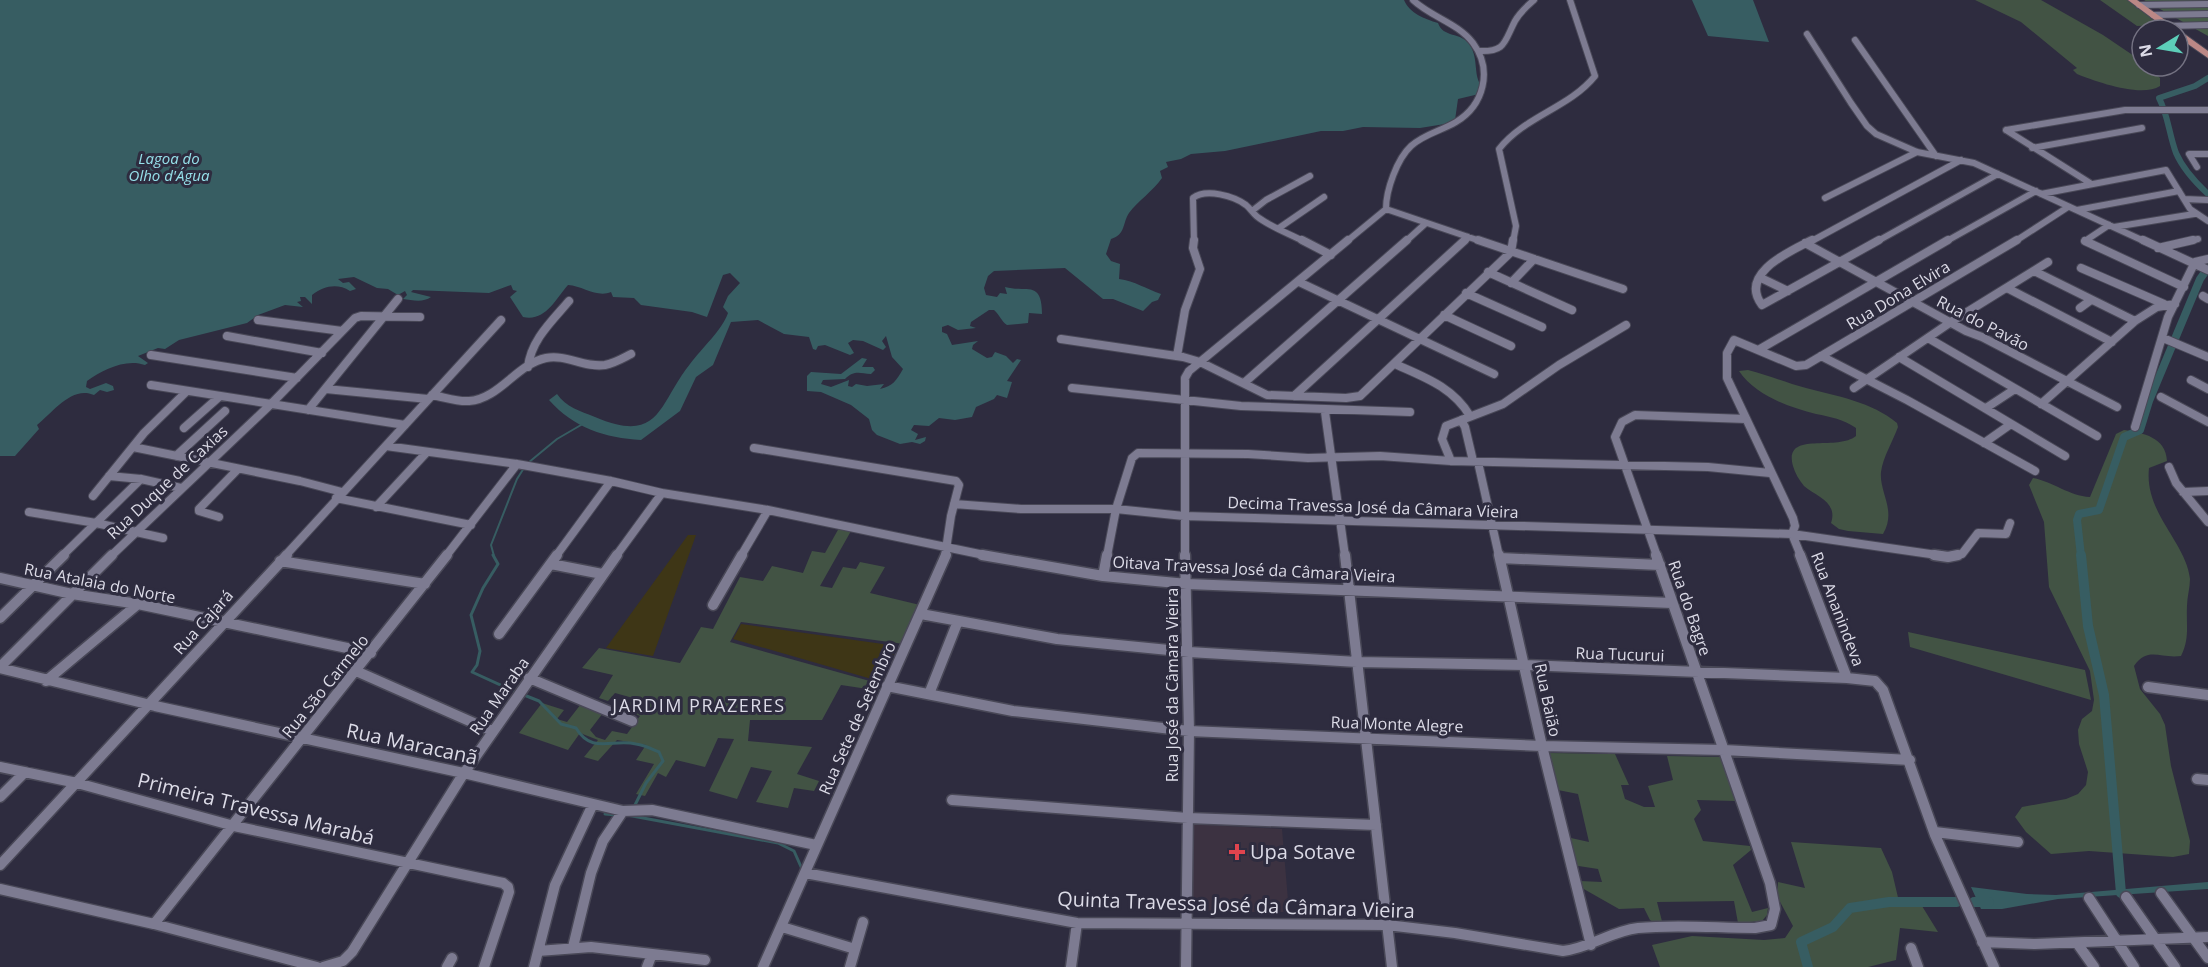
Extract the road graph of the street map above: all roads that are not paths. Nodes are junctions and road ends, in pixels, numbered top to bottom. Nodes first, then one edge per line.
1 (1413, 0) edge
2 (1534, 0) edge
3 (1570, 0) edge
4 (2136, 2) edge
5 (2208, 4) edge
6 (2208, 14) edge
7 (2153, 15) junction
8 (2157, 18) edge
9 (2208, 25) edge
10 (2190, 26) edge
11 (1806, 34) dead end
12 (1855, 40) dead end
13 (2190, 42) edge
14 (1479, 51) junction
15 (2208, 55) edge
16 (2208, 110) edge
17 (2142, 128) dead end
18 (2032, 148) junction
19 (1917, 152) junction
20 (2208, 154) edge
21 (1936, 156) junction
22 (1961, 160) junction
23 (2197, 167) dead end
24 (1998, 174) junction
25 (1310, 176) dead end
26 (2090, 183) junction
27 (2179, 191) junction
28 (2038, 192) junction
29 (1324, 197) dead end
30 (1825, 198) dead end
31 (2184, 199) junction
32 (2208, 200) edge
33 (2068, 207) junction
34 (1386, 209) junction
35 (2076, 210) junction
36 (1252, 212) junction
37 (2194, 214) junction
38 (2208, 221) edge
39 (1425, 223) junction
40 (2111, 226) junction
41 (1279, 228) junction
42 (1468, 237) junction
43 (2198, 239) dead end
44 (1805, 243) junction
45 (2158, 248) junction
46 (1511, 252) junction
47 (1331, 255) junction
48 (1534, 259) junction
49 (2208, 259) edge
50 (1839, 262) junction
51 (2048, 262) dead end
52 (2197, 265) junction
53 (2081, 268) dead end
54 (2208, 270) edge
55 (2034, 271) junction
56 (1488, 272) junction
57 (1761, 278) junction
58 (1875, 281) junction
59 (1299, 282) junction
60 (1511, 283) junction
61 (2184, 287) junction
62 (2007, 288) junction
63 (1623, 289) dead end
64 (1788, 291) junction
65 (1466, 293) junction
66 (398, 299) dead end
67 (1336, 300) junction
68 (2091, 300) junction
69 (569, 301) dead end
70 (1913, 302) junction
71 (2164, 304) junction
72 (2175, 304) junction
73 (2080, 308) dead end
74 (1572, 309) dead end
75 (1444, 315) junction
76 (384, 316) junction
77 (420, 318) dead end
78 (1378, 319) junction
79 (258, 320) dead end
80 (501, 320) dead end
81 (2135, 321) junction
82 (1952, 322) junction
83 (1626, 325) dead end
84 (1542, 327) dead end
85 (342, 331) junction
86 (227, 336) dead end
87 (1928, 338) junction
88 (2163, 338) junction
89 (1061, 339) dead end
90 (1420, 339) junction
91 (1734, 340) joint
92 (2112, 342) junction
93 (1510, 346) dead end
94 (1760, 349) junction
95 (322, 353) junction
96 (631, 354) dead end
97 (151, 355) dead end
98 (1177, 356) junction
99 (1821, 356) junction
100 (1899, 357) junction
101 (2208, 357) edge
102 (1200, 362) junction
103 (1395, 364) junction
104 (528, 367) junction
105 (1494, 374) dead end
106 (297, 378) junction
107 (1866, 380) junction
108 (2191, 380) dead end
109 (2067, 381) junction
110 (1244, 383) junction
111 (151, 385) dead end
112 (1072, 388) dead end
113 (1854, 388) dead end
114 (326, 389) junction
115 (2015, 389) junction
116 (2208, 389) edge
117 (187, 391) junction
118 (1294, 396) junction
119 (219, 397) junction
120 (430, 397) junction
121 (2161, 397) dead end
122 (1184, 402) junction
123 (271, 404) junction
124 (2041, 404) junction
125 (2117, 407) dead end
126 (1986, 408) junction
127 (308, 410) junction
128 (225, 411) dead end
129 (1325, 411) junction
130 (1410, 412) dead end
131 (1470, 416) junction
132 (1746, 419) junction
133 (1461, 420) junction
134 (2208, 422) edge
135 (2011, 424) junction
136 (405, 425) junction
137 (2135, 427) dead end
138 (184, 428) dead end
139 (2097, 436) dead end
140 (1984, 443) junction
141 (386, 446) junction
142 (132, 447) junction
143 (754, 448) dead end
144 (426, 453) junction
145 (1185, 453) junction
146 (176, 456) junction
147 (2065, 456) dead end
148 (1332, 457) junction
149 (1451, 461) junction
150 (1475, 461) junction
151 (209, 463) junction
152 (517, 464) junction
153 (1623, 465) junction
154 (2169, 467) dead end
155 (238, 469) junction
156 (2035, 471) dead end
157 (1770, 473) junction
158 (110, 476) junction
159 (141, 479) junction
160 (611, 481) junction
161 (181, 488) junction
162 (2208, 491) edge
163 (2183, 492) junction
164 (662, 493) junction
165 (339, 495) junction
166 (93, 496) dead end
167 (954, 504) junction
168 (376, 507) junction
169 (1116, 509) junction
170 (768, 510) junction
171 (29, 512) dead end
172 (1184, 516) junction
173 (219, 518) dead end
174 (1341, 521) junction
175 (2208, 522) edge
176 (96, 523) junction
177 (2010, 523) dead end
178 (471, 525) junction
179 (1493, 525) junction
180 (1648, 530) junction
181 (136, 531) junction
182 (1792, 534) junction
183 (163, 538) dead end
184 (947, 548) junction
185 (1500, 558) junction
186 (280, 561) junction
187 (551, 564) junction
188 (1660, 565) junction
189 (602, 574) junction
190 (1102, 576) junction
191 (0, 578) edge
192 (425, 584) junction
193 (1187, 584) junction
194 (32, 586) junction
195 (1348, 588) junction
196 (72, 594) junction
197 (1509, 596) junction
198 (1672, 603) junction
199 (138, 604) junction
200 (713, 606) dead end
201 (921, 614) junction
202 (0, 618) edge
203 (958, 621) junction
204 (222, 623) junction
205 (499, 634) dead end
206 (1189, 652) junction
207 (371, 653) junction
208 (1357, 662) junction
209 (1525, 665) junction
210 (0, 668) edge
211 (356, 671) junction
212 (1697, 672) junction
213 (529, 678) junction
214 (1847, 678) junction
215 (46, 681) junction
216 (887, 686) junction
217 (2148, 687) dead end
218 (929, 694) junction
219 (2208, 695) edge
220 (150, 705) junction
221 (632, 721) dead end
222 (492, 731) junction
223 (1189, 731) junction
224 (303, 738) junction
225 (1366, 738) junction
226 (1542, 746) junction
227 (1724, 750) junction
228 (1910, 760) junction
229 (0, 767) edge
230 (25, 772) junction
231 (465, 774) junction
232 (77, 783) junction
233 (0, 797) edge
234 (951, 800) dead end
235 (593, 804) junction
236 (623, 811) junction
237 (1188, 818) junction
238 (1376, 825) junction
239 (234, 826) junction
240 (1935, 832) junction
241 (2018, 842) dead end
242 (816, 845) junction
243 (405, 863) junction
244 (0, 865) edge
245 (806, 873) junction
246 (0, 889) edge
247 (2161, 893) dead end
248 (2088, 897) dead end
249 (2126, 897) dead end
250 (863, 922) dead end
251 (1077, 922) junction
252 (154, 924) junction
253 (1186, 924) junction
254 (1387, 925) junction
255 (1771, 925) joint
256 (782, 927) junction
257 (2194, 937) junction
258 (2208, 937) edge
259 (2154, 938) junction
260 (2115, 940) junction
261 (1982, 942) junction
262 (2077, 943) junction
263 (1591, 945) junction
264 (573, 947) junction
265 (1911, 948) dead end
266 (855, 949) junction
267 (538, 951) junction
268 (652, 954) junction
269 (2208, 957) edge
270 (705, 960) dead end
271 (317, 967) edge
272 (323, 967) edge
273 (484, 967) edge
274 (534, 967) edge
275 (647, 967) edge
276 (764, 967) edge
277 (850, 967) edge
278 (1071, 967) edge
279 (1186, 967) edge
280 (1392, 967) edge
281 (1918, 967) edge
282 (1994, 967) edge
283 (2094, 967) edge
284 (2134, 967) edge
285 (2175, 967) edge

1 - 14 street
2 - 14 street
3 - 46 street
4 - 5 street
4 - 7 main road
6 - 7 street
7 - 8 main road
9 - 10 street
11 - 19 street
12 - 21 street
13 - 15 main road
14 - 34 street
16 - 18 street
17 - 18 street
18 - 26 street
19 - 21 street
19 - 30 street
20 - 23 street
21 - 22 street
22 - 24 street
22 - 44 street
24 - 28 street
24 - 50 street
25 - 36 street
26 - 27 street
26 - 28 street
27 - 31 street
27 - 35 street
28 - 33 street
28 - 58 street
29 - 41 street
31 - 32 street
31 - 37 street
33 - 35 street
33 - 70 street, Rua Dona Elvira
34 - 39 street
34 - 47 street, Rua José da Câmara Vieira
35 - 40 street
36 - 41 street
36 - 98 street
37 - 38 street
37 - 40 street
39 - 42 street
39 - 67 street
40 - 45 street
40 - 61 street
41 - 47 street
42 - 46 street
42 - 78 street
43 - 45 street
44 - 50 street, Rua do Pavão
44 - 57 street
45 - 52 street
46 - 48 street
46 - 56 street
47 - 59 street, Rua José da Câmara Vieira
48 - 60 street
48 - 63 street
49 - 52 street
50 - 58 street, Rua do Pavão
50 - 64 street
51 - 55 street
52 - 54 street
52 - 61 street
53 - 71 street
55 - 62 street
55 - 68 street
56 - 60 street
56 - 65 street
57 - 64 street
57 - 64 street
58 - 70 street, Rua do Pavão
58 - 94 street
59 - 67 street
59 - 102 street, Rua José da Câmara Vieira
60 - 74 street
61 - 72 street
62 - 82 street
62 - 92 street
65 - 75 street
65 - 84 street
66 - 76 street
67 - 78 street
67 - 110 street
68 - 73 street
68 - 81 street
69 - 104 street
70 - 82 street, Rua do Pavão
70 - 99 street, Rua Dona Elvira
71 - 72 street
71 - 81 street
72 - 88 street
75 - 90 street
75 - 93 street
76 - 77 street
76 - 85 street, Rua Duque de Caxias
76 - 114 street
78 - 90 street
78 - 118 street
79 - 85 street
80 - 120 street, Rua Cajará
81 - 92 street
82 - 87 street
82 - 109 street, Rua do Pavão
83 - 131 street
85 - 95 street, Rua Duque de Caxias
86 - 95 street
87 - 100 street
87 - 115 street
88 - 101 street
88 - 137 street
89 - 98 street
90 - 103 street
90 - 105 street
91 - 94 street, Rua Dona Elvira
91 - 132 street, Rua Ananindeva
92 - 109 street
94 - 99 street, Rua Dona Elvira
95 - 106 street, Rua Duque de Caxias
96 - 104 street
97 - 106 street
98 - 102 street
99 - 107 street
100 - 107 street
100 - 126 street
102 - 110 street
102 - 122 street, Rua José da Câmara Vieira
103 - 118 street
103 - 131 street
104 - 120 street
106 - 123 street, Rua Duque de Caxias
107 - 113 street
107 - 140 street
108 - 116 street
109 - 124 street
109 - 125 street, Rua do Pavão
110 - 118 street
111 - 117 street
112 - 122 street
114 - 120 street
114 - 127 street
115 - 124 street
115 - 126 street
117 - 119 street
117 - 142 street
119 - 123 street
119 - 138 street
120 - 136 street, Rua Cajará
121 - 134 street
122 - 129 street
122 - 145 street, Rua José da Câmara Vieira
123 - 127 street
123 - 151 street, Rua Duque de Caxias
124 - 139 street
126 - 135 street
127 - 136 street
128 - 146 street
129 - 130 street
129 - 148 street
131 - 133 street
132 - 153 street, Rua do Bagre
132 - 157 street, Rua Ananindeva
133 - 149 street
133 - 150 street, Rua Baião
135 - 140 street
135 - 147 street
136 - 141 street, Rua Cajará
140 - 156 street
141 - 144 street
141 - 165 street, Rua Cajará
142 - 146 street
142 - 158 street
143 - 167 street, Rua Sete de Setembro
144 - 152 street
144 - 168 street
145 - 148 street
145 - 169 street
145 - 172 street, Rua José da Câmara Vieira
146 - 151 street
148 - 149 street
148 - 174 street
149 - 150 street
150 - 153 street
150 - 179 street, Rua Baião
151 - 155 street
151 - 161 street, Rua Duque de Caxias
152 - 160 street
152 - 178 street, Rua São Carmelo
153 - 157 street
153 - 180 street, Rua do Bagre
154 - 163 street
155 - 165 street
155 - 173 street
157 - 182 street, Rua Ananindeva
158 - 159 street
158 - 166 street
159 - 161 street
159 - 176 street
160 - 164 street
160 - 187 street
161 - 181 street, Rua Duque de Caxias
162 - 163 street
163 - 175 street
164 - 170 street, Oitava Travessa José da Câmara Vieira
164 - 189 street, Rua Maraba
165 - 168 street
165 - 186 street, Rua Cajará
167 - 169 street, Decima Travessa José da Câmara Vieira
167 - 184 street, Rua Sete de Setembro
168 - 178 street
169 - 172 street, Decima Travessa José da Câmara Vieira
169 - 190 street
170 - 184 street, Oitava Travessa José da Câmara Vieira
170 - 200 street
171 - 176 street
172 - 174 street, Decima Travessa José da Câmara Vieira
172 - 193 street, Rua José da Câmara Vieira
174 - 179 street, Decima Travessa José da Câmara Vieira
174 - 195 street
176 - 181 street
176 - 194 street
177 - 182 street, Decima Travessa José da Câmara Vieira
178 - 192 street, Rua São Carmelo
179 - 180 street, Decima Travessa José da Câmara Vieira
179 - 185 street, Rua Baião
180 - 182 street, Decima Travessa José da Câmara Vieira
180 - 188 street, Rua do Bagre
181 - 183 street
181 - 196 street, Rua Duque de Caxias
182 - 214 street, Rua Ananindeva
184 - 190 street, Oitava Travessa José da Câmara Vieira
184 - 201 street, Rua Sete de Setembro
185 - 188 street
185 - 197 street, Rua Baião
186 - 192 street
186 - 204 street, Rua Cajará
187 - 189 street
187 - 205 street
188 - 198 street, Rua do Bagre
189 - 213 street, Rua Maraba
190 - 193 street, Oitava Travessa José da Câmara Vieira
191 - 194 street, Rua Atalaia do Norte
192 - 207 street, Rua São Carmelo
193 - 195 street, Oitava Travessa José da Câmara Vieira
193 - 206 street, Rua José da Câmara Vieira
194 - 196 street, Rua Atalaia do Norte
194 - 202 street
195 - 197 street, Oitava Travessa José da Câmara Vieira
195 - 208 street
196 - 199 street, Rua Atalaia do Norte
196 - 210 street, Rua Duque de Caxias
197 - 198 street, Oitava Travessa José da Câmara Vieira
197 - 209 street, Rua Baião
198 - 212 street, Rua do Bagre
199 - 204 street, Rua Atalaia do Norte
199 - 215 street
201 - 203 street, Rua Tucurui
201 - 216 street, Rua Sete de Setembro
203 - 206 street, Rua Tucurui
203 - 218 street
204 - 207 street, Rua Atalaia do Norte
204 - 220 street, Rua Cajará
206 - 208 street, Rua Tucurui
206 - 223 street, Rua José da Câmara Vieira
207 - 211 street, Rua São Carmelo
208 - 209 street, Rua Tucurui
208 - 225 street
209 - 212 street, Rua Tucurui
209 - 226 street, Rua Baião
210 - 215 street, Rua Maracanã
211 - 222 street
211 - 224 street, Rua São Carmelo
212 - 214 street, Rua Tucurui
212 - 227 street, Rua do Bagre
213 - 221 street
213 - 222 street, Rua Maraba
214 - 228 street, Rua Ananindeva
215 - 220 street, Rua Maracanã
216 - 218 street, Rua Monte Alegre
216 - 242 street, Rua Sete de Setembro
217 - 219 street
218 - 223 street, Rua Monte Alegre
220 - 224 street, Rua Maracanã
220 - 232 street, Rua Cajará
222 - 231 street, Rua Maraba
223 - 225 street, Rua Monte Alegre
223 - 237 street, Rua José da Câmara Vieira
224 - 231 street, Rua Maracanã
224 - 239 street, Rua São Carmelo
225 - 226 street, Rua Monte Alegre
225 - 238 street
226 - 227 street, Rua Monte Alegre
226 - 263 street, Rua Baião
227 - 228 street, Rua Monte Alegre
227 - 255 street, Rua do Bagre
228 - 240 street, Rua Ananindeva
229 - 230 street, Primeira Travessa Marabá
230 - 232 street, Primeira Travessa Marabá
230 - 233 street
231 - 235 street, Rua Maracanã
231 - 243 street, Rua Maraba
232 - 239 street, Primeira Travessa Marabá
232 - 244 street, Rua Cajará
234 - 237 street
235 - 236 street, Rua Maracanã
235 - 267 street
236 - 242 street, Rua Maracanã
236 - 264 street
237 - 238 street
237 - 253 street, Rua José da Câmara Vieira
238 - 254 street
239 - 243 street, Primeira Travessa Marabá
239 - 252 street, Rua São Carmelo
240 - 241 street
240 - 261 street, Rua Ananindeva
242 - 245 street, Rua Sete de Setembro
243 - 272 street, Rua Maraba
243 - 273 street, Primeira Travessa Marabá
245 - 251 street, Quinta Travessa José da Câmara Vieira
245 - 256 street, Rua Sete de Setembro
246 - 252 street
247 - 257 street
248 - 260 street
249 - 259 street
250 - 266 street
251 - 253 street, Quinta Travessa José da Câmara Vieira
251 - 278 street
252 - 271 street
253 - 254 street, Quinta Travessa José da Câmara Vieira
253 - 279 street, Rua José da Câmara Vieira
254 - 263 street, Quinta Travessa José da Câmara Vieira
254 - 280 street
255 - 263 street, Quinta Travessa José da Câmara Vieira
256 - 266 street
256 - 276 street, Rua Sete de Setembro
257 - 258 street
257 - 259 street
257 - 269 street
259 - 260 street
259 - 285 street
260 - 262 street
260 - 284 street
261 - 262 street
261 - 282 street, Rua Ananindeva
262 - 283 street
264 - 267 street
264 - 268 street
265 - 281 street
266 - 277 street
267 - 274 street
268 - 270 street
268 - 275 street

